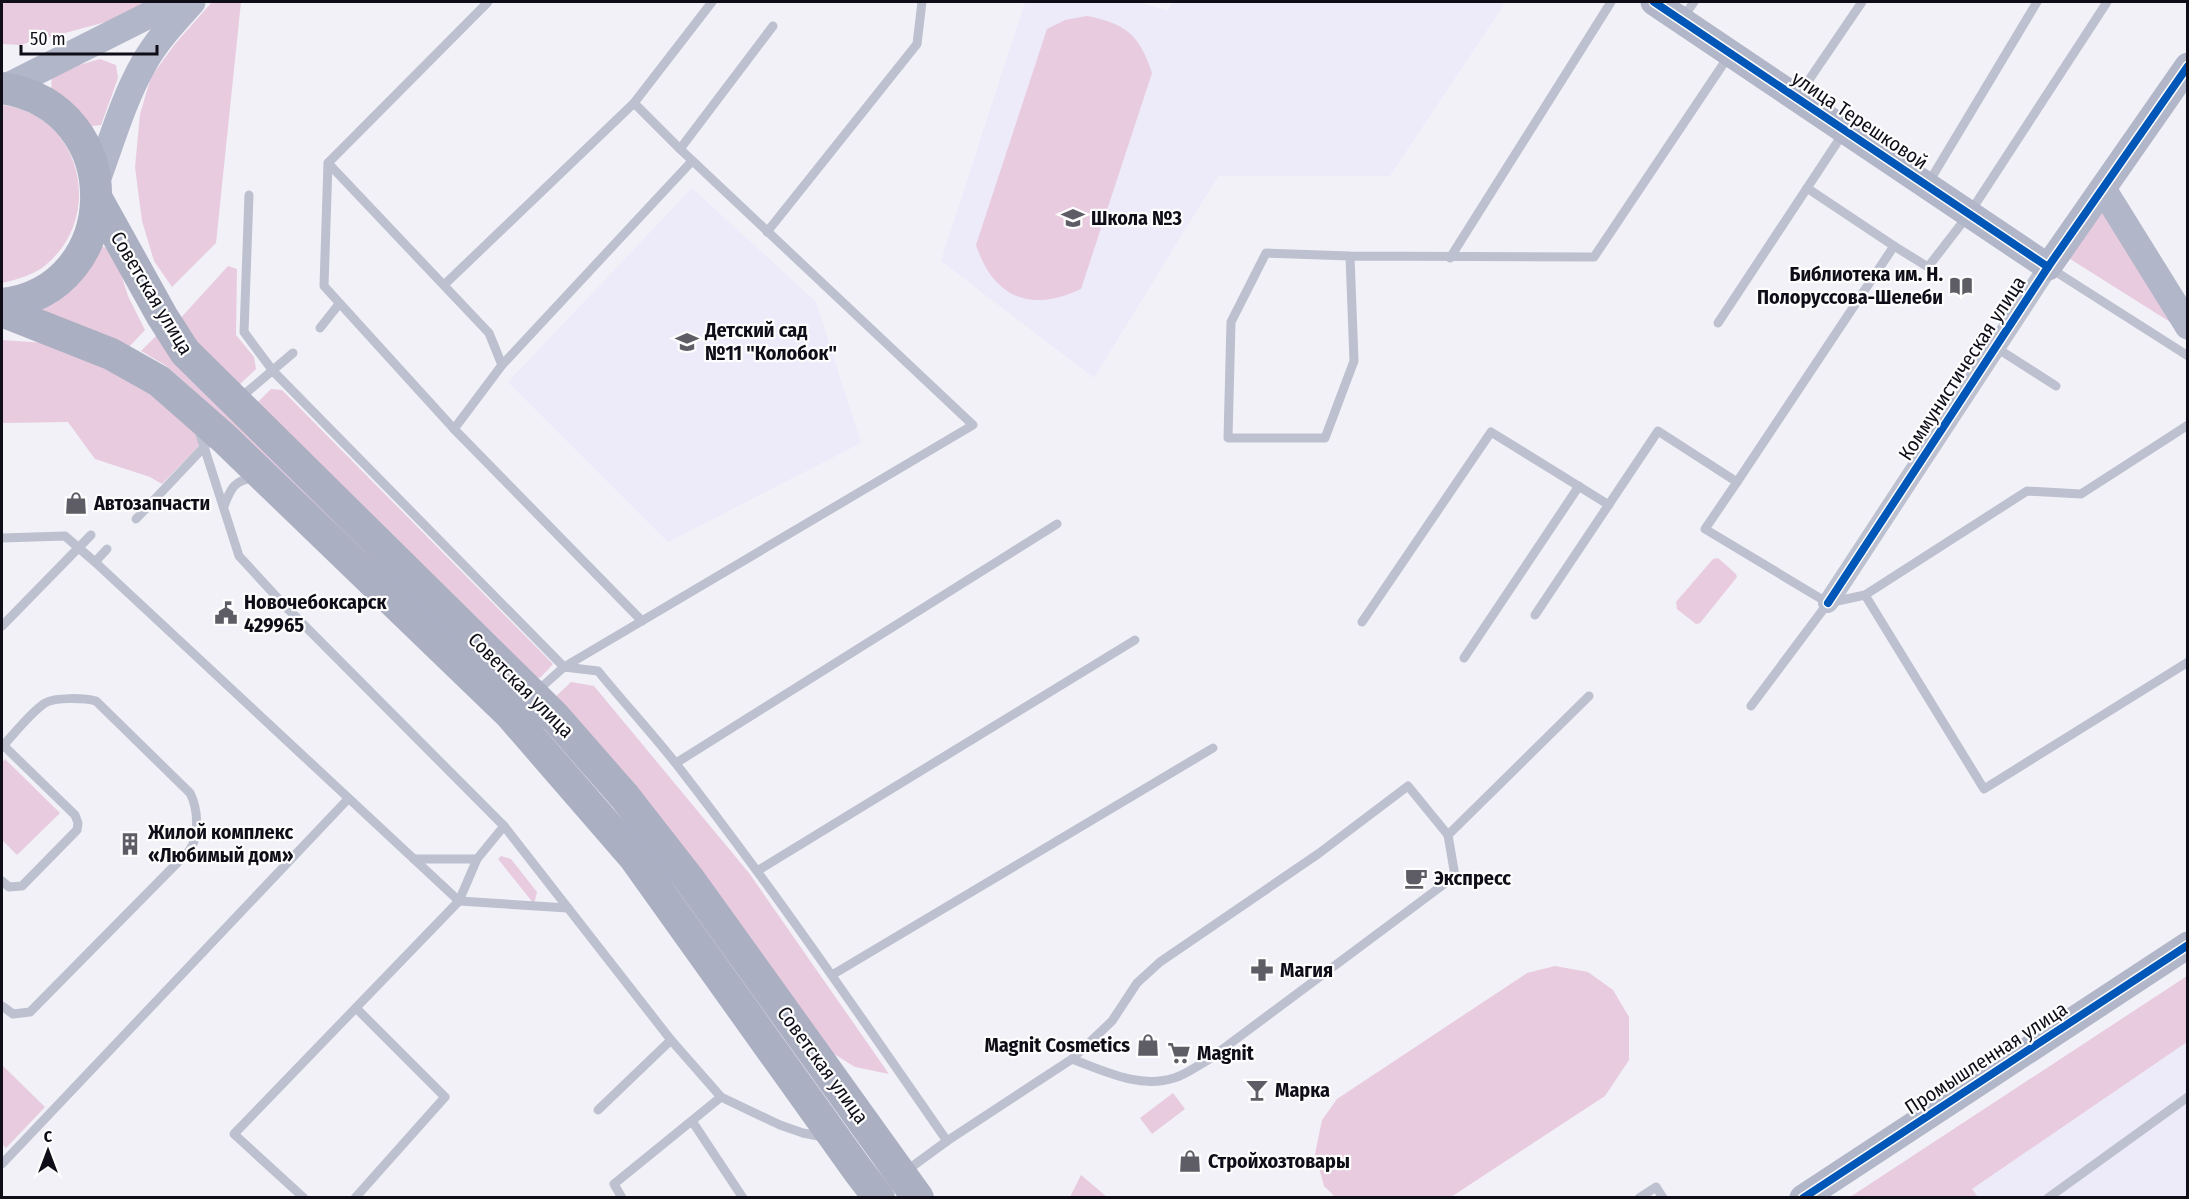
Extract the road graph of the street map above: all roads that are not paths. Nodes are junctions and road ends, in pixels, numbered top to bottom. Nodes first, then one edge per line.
1 (166, 2) edge
2 (192, 2) edge
3 (488, 2) edge
4 (712, 2) edge
5 (922, 2) edge
6 (1611, 2) edge
7 (1654, 2) edge
8 (1862, 2) edge
9 (2037, 2) edge
10 (2107, 2) edge
11 (1688, 11) edge
12 (774, 26) dead end
13 (1731, 53) junction
14 (2187, 66) edge
15 (3, 88) edge
16 (1797, 98) junction
17 (634, 103) junction
18 (1846, 130) junction
19 (680, 149) junction
20 (692, 161) junction
21 (328, 163) junction
22 (1927, 185) junction
23 (1807, 188) junction
24 (2103, 189) junction
25 (97, 191) junction
26 (249, 195) dead end
27 (1969, 213) junction
28 (767, 231) junction
29 (1894, 246) junction
30 (1350, 256) junction
31 (1450, 258) junction
32 (2048, 267) junction
33 (444, 285) junction
34 (2, 304) edge
35 (339, 304) junction
36 (2, 311) edge
37 (1718, 323) dead end
38 (2187, 326) edge
39 (320, 328) dead end
40 (1995, 347) junction
41 (293, 353) dead end
42 (2187, 356) edge
43 (502, 365) junction
44 (273, 371) junction
45 (2056, 386) dead end
46 (235, 403) junction
47 (2187, 425) edge
48 (454, 429) junction
49 (214, 443) junction
50 (267, 480) junction
51 (1737, 482) junction
52 (1579, 486) junction
53 (120, 504) dead end
54 (1609, 505) junction
55 (224, 506) junction
56 (147, 508) junction
57 (136, 519) dead end
58 (1057, 524) dead end
59 (91, 535) dead end
60 (2, 538) edge
61 (79, 547) junction
62 (107, 549) dead end
63 (95, 562) junction
64 (1865, 595) junction
65 (1828, 603) junction
66 (1535, 615) dead end
67 (642, 621) junction
68 (1362, 622) dead end
69 (2, 626) edge
70 (1135, 640) dead end
71 (1464, 658) dead end
72 (2187, 662) edge
73 (564, 667) junction
74 (533, 694) junction
75 (1589, 696) dead end
76 (1751, 706) dead end
77 (2, 746) edge
78 (1213, 748) dead end
79 (676, 763) junction
80 (348, 799) junction
81 (504, 826) junction
82 (1448, 835) junction
83 (414, 859) junction
84 (477, 859) junction
85 (757, 871) junction
86 (2, 881) edge
87 (459, 901) junction
88 (568, 908) junction
89 (2187, 945) edge
90 (832, 975) junction
91 (2, 1006) edge
92 (356, 1008) junction
93 (671, 1040) junction
94 (1072, 1059) junction
95 (2187, 1096) edge
96 (721, 1097) junction
97 (809, 1102) junction
98 (598, 1110) dead end
99 (692, 1121) junction
100 (780, 1125) junction
101 (835, 1138) junction
102 (947, 1141) junction
103 (2, 1164) edge
104 (910, 1186) edge
105 (304, 1197) edge
106 (355, 1197) edge
107 (622, 1197) edge
108 (743, 1197) edge
109 (879, 1197) edge
110 (1639, 1197) edge
111 (1663, 1197) edge
112 (1803, 1197) edge
113 (2048, 1197) edge

1 - 15 street
2 - 25 street
3 - 21 lane
4 - 17 lane
5 - 28 lane
6 - 31 lane
7 - 11 street, улица Терешковой
8 - 16 lane
9 - 22 lane
10 - 27 lane
11 - 13 street, улица Терешковой
12 - 19 lane
13 - 16 street, улица Терешковой
13 - 31 lane
14 - 24 street, Коммунистическая улица
15 - 25 main road
16 - 18 street, улица Терешковой
17 - 19 lane
17 - 33 lane
18 - 22 street, улица Терешковой
18 - 23 lane
19 - 20 lane
20 - 28 lane
20 - 43 lane
21 - 33 lane
21 - 35 lane
22 - 27 street, улица Терешковой
23 - 29 lane
23 - 37 lane
24 - 32 street, Коммунистическая улица
24 - 38 street
25 - 34 main road
25 - 46 main road, Советская улица
26 - 44 lane
27 - 29 lane
27 - 32 street, улица Терешковой
28 - 67 lane
29 - 51 lane
30 - 30 lane
30 - 31 lane
32 - 40 street, Коммунистическая улица
32 - 42 lane
33 - 43 lane
35 - 39 lane
35 - 48 lane
36 - 49 main road, Советская улица
40 - 45 lane
40 - 65 street, Коммунистическая улица
41 - 44 lane
43 - 48 lane
44 - 46 lane
44 - 73 lane
46 - 74 main road, Советская улица
47 - 64 lane
48 - 67 lane
49 - 50 main road, Советская улица
49 - 55 lane
49 - 56 lane
50 - 55 lane
50 - 97 main road, Советская улица
51 - 54 lane
51 - 65 lane
52 - 54 lane
52 - 68 lane
52 - 71 lane
53 - 56 lane
54 - 66 lane
55 - 81 lane
56 - 57 lane
58 - 79 lane
59 - 61 lane
60 - 61 lane
61 - 63 lane
61 - 69 lane
62 - 63 lane
63 - 80 lane
64 - 65 lane
64 - 72 lane
65 - 76 lane
67 - 73 lane
70 - 85 lane
73 - 74 lane
73 - 79 lane
74 - 104 main road, Советская улица
75 - 82 lane
77 - 86 lane
77 - 91 lane
78 - 90 lane
79 - 85 lane
80 - 83 lane
80 - 103 lane
81 - 84 lane
81 - 88 lane
82 - 94 lane
82 - 94 lane
83 - 84 lane
83 - 87 lane
84 - 87 lane
85 - 90 lane
87 - 88 lane
87 - 92 lane
88 - 93 lane
89 - 112 street, Промышленная улица
90 - 102 lane
92 - 105 lane
92 - 106 lane
93 - 96 lane
93 - 98 lane
94 - 102 lane
95 - 113 lane
96 - 99 lane
96 - 100 lane
97 - 100 lane
97 - 101 main road, Советская улица
99 - 107 lane
99 - 108 lane
100 - 101 lane
101 - 109 main road, Советская улица
102 - 104 lane
110 - 111 lane

